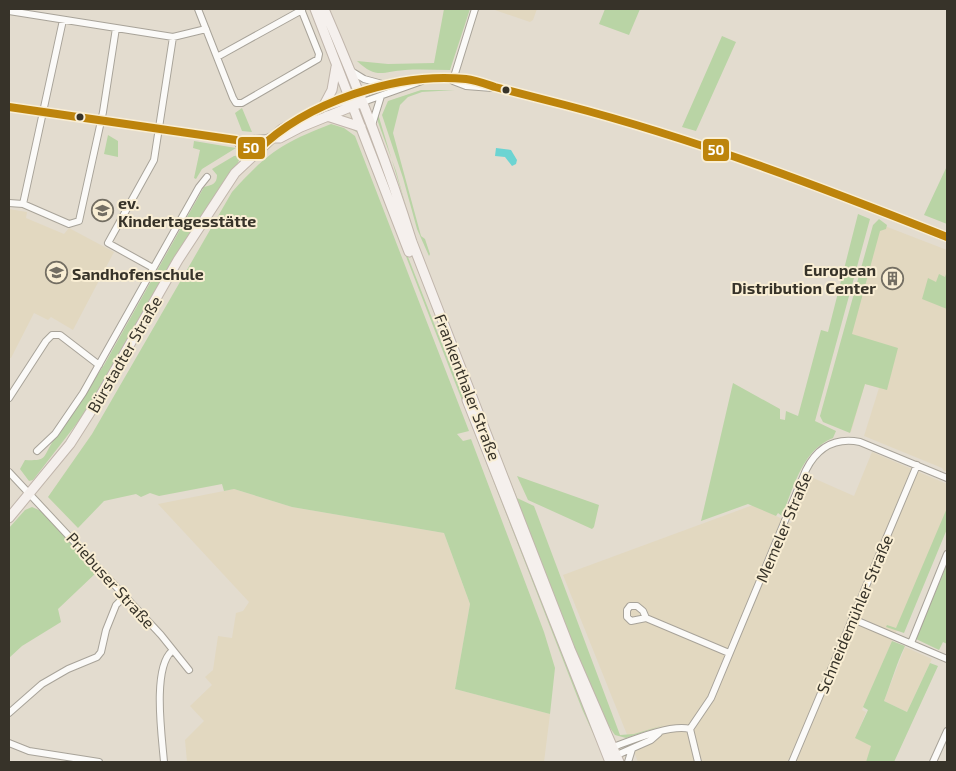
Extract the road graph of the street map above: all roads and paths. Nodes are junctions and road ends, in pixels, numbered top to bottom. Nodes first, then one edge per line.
1 (198, 9) edge
2 (302, 9) edge
3 (315, 9) edge
4 (324, 9) edge
5 (475, 9) edge
6 (9, 11) edge
7 (63, 20) junction
8 (116, 28) junction
9 (206, 29) junction
10 (173, 37) junction
11 (217, 57) junction
12 (336, 64) junction
13 (351, 71) junction
14 (453, 80) junction
15 (422, 81) junction
16 (387, 85) junction
17 (381, 96) junction
18 (362, 98) junction
19 (351, 102) junction
20 (9, 107) edge
21 (325, 111) junction
22 (45, 112) junction
23 (102, 119) junction
24 (372, 126) junction
25 (159, 127) junction
26 (361, 127) junction
27 (270, 138) junction
28 (236, 140) junction
29 (256, 151) junction
30 (244, 163) junction
31 (207, 177) dead end
32 (9, 203) edge
33 (23, 204) junction
34 (947, 237) edge
35 (153, 268) junction
36 (99, 365) junction
37 (9, 398) edge
38 (37, 451) dead end
39 (917, 465) junction
40 (9, 472) edge
41 (947, 478) edge
42 (30, 493) junction
43 (9, 518) edge
44 (947, 554) edge
45 (126, 596) junction
46 (646, 618) dead end
47 (853, 619) junction
48 (910, 642) junction
49 (172, 651) junction
50 (729, 653) junction
51 (947, 659) edge
52 (189, 670) dead end
53 (9, 713) edge
54 (690, 729) junction
55 (947, 732) edge
56 (659, 733) junction
57 (9, 743) edge
58 (632, 749) junction
59 (616, 755) edge
60 (608, 758) edge
61 (99, 762) edge
62 (164, 762) edge
63 (628, 762) edge
64 (698, 762) edge
65 (792, 762) edge
66 (933, 762) edge

1 - 9 street
2 - 11 street
2 - 11 street
3 - 12 main road, Frankenthaler Straße
4 - 13 main road, Frankenthaler Straße
5 - 14 street
6 - 7 street
7 - 8 street
7 - 22 street
8 - 10 street
8 - 23 street
9 - 10 street
9 - 11 street
10 - 25 street
12 - 19 main road, Frankenthaler Straße
12 - 21 main road
13 - 16 street
13 - 18 main road, Frankenthaler Straße
14 - 15 street
14 - 34 street
15 - 16 street
15 - 17 street
16 - 18 street
17 - 18 street
17 - 24 street
18 - 19 main road, Bürstadter Straße
18 - 24 main road, Frankenthaler Straße
19 - 21 main road, Bürstadter Straße
19 - 26 main road, Frankenthaler Straße
20 - 22 street
21 - 26 main road
21 - 27 main road, Bürstadter Straße
22 - 23 street
22 - 33 street
23 - 25 street
23 - 33 street
24 - 59 main road, Frankenthaler Straße
25 - 28 street
25 - 35 street
26 - 60 main road, Frankenthaler Straße
27 - 28 street
27 - 29 main road, Bürstadter Straße
28 - 29 street
28 - 30 street
29 - 30 main road, Bürstadter Straße
30 - 42 main road, Bürstadter Straße
31 - 35 street
32 - 33 street
35 - 36 street
36 - 37 street
36 - 38 street
39 - 41 street, Memeler Straße
39 - 47 street, Schneidemühler Straße
39 - 50 street, Memeler Straße
40 - 42 street, Priebuser Straße
42 - 43 main road, Bürstadter Straße
42 - 45 street, Priebuser Straße
44 - 48 street
45 - 49 street, Priebuser Straße
45 - 53 street
46 - 50 street
47 - 48 street
47 - 65 street, Schneidemühler Straße
48 - 51 street
49 - 52 street, Priebuser Straße
49 - 62 street
50 - 54 street, Memeler Straße
54 - 56 street
54 - 64 street
55 - 66 street
56 - 58 street
56 - 59 street
57 - 61 street
58 - 59 street
58 - 63 street
59 - 60 main road

